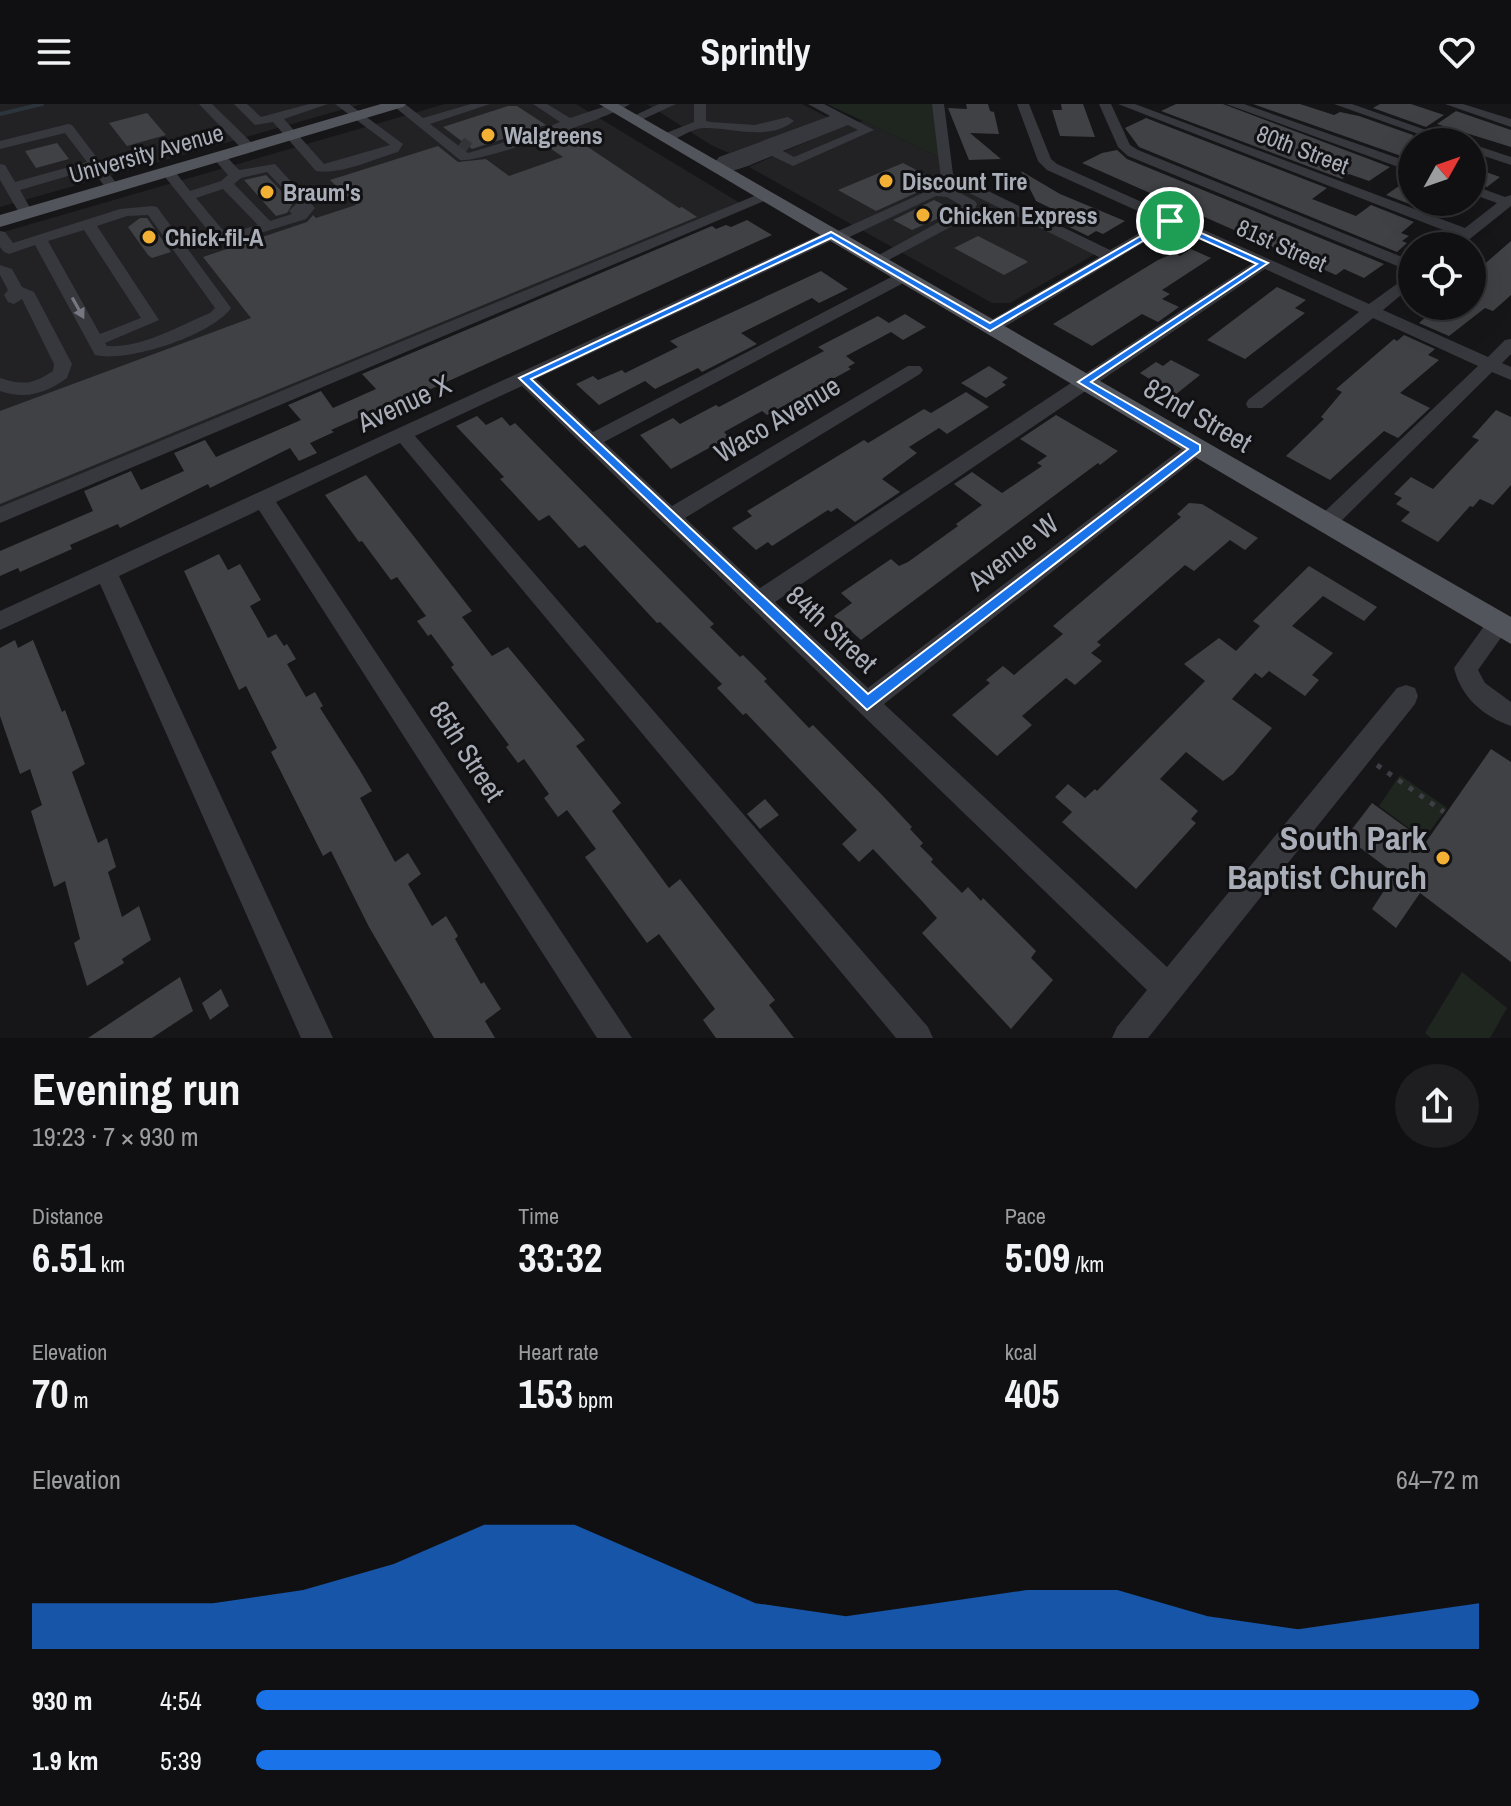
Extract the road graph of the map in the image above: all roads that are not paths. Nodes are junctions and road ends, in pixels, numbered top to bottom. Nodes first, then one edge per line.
1 (205, 104) edge
2 (240, 104) edge
3 (322, 104) edge
4 (341, 104) edge
5 (397, 104) edge
6 (484, 104) edge
7 (539, 104) edge
8 (670, 104) edge
9 (700, 104) edge
10 (938, 104) edge
11 (1023, 104) edge
12 (1105, 104) edge
13 (1124, 104) edge
14 (1232, 104) edge
15 (1340, 104) edge
16 (1451, 104) edge
17 (818, 106) edge
18 (619, 109) edge
19 (276, 117) junction
20 (356, 117) junction
21 (844, 119) junction
22 (421, 123) junction
23 (569, 123) junction
24 (1511, 123) edge
25 (700, 124) junction
26 (1412, 128) edge
27 (295, 135) junction
28 (666, 138) junction
29 (0, 145) edge
30 (249, 148) junction
31 (768, 148) junction
32 (1486, 153) edge
33 (219, 157) junction
34 (1511, 161) edge
35 (1398, 163) edge
36 (96, 164) junction
37 (717, 168) junction
38 (1, 171) edge
39 (168, 172) junction
40 (231, 179) junction
41 (11, 188) junction
42 (110, 189) junction
43 (1486, 193) edge
44 (187, 196) junction
45 (764, 196) junction
46 (1509, 200) edge
47 (125, 212) junction
48 (26, 213) junction
49 (0, 221) edge
50 (1170, 221) junction
51 (88, 224) junction
52 (266, 225) junction
53 (1462, 232) edge
54 (1469, 232) edge
55 (834, 236) junction
56 (40, 240) junction
57 (3, 245) edge
58 (1110, 256) junction
59 (876, 261) junction
60 (1398, 261) edge
61 (1264, 263) junction
62 (0, 270) edge
63 (903, 277) junction
64 (1398, 289) edge
65 (1371, 311) junction
66 (990, 328) junction
67 (96, 341) junction
68 (1511, 344) edge
69 (1490, 365) junction
70 (914, 370) dead end
71 (1511, 374) edge
72 (524, 378) junction
73 (1083, 382) junction
74 (3, 386) edge
75 (1255, 404) dead end
76 (403, 434) junction
77 (591, 441) junction
78 (1196, 448) junction
79 (263, 499) junction
80 (0, 515) edge
81 (670, 517) junction
82 (1325, 524) junction
83 (106, 572) junction
84 (759, 601) junction
85 (0, 621) edge
86 (1505, 629) edge
87 (1406, 696) dead end
88 (867, 703) junction
89 (1511, 715) edge
90 (1168, 989) junction
91 (317, 1038) edge
92 (616, 1038) edge
93 (917, 1038) edge
94 (1128, 1038) edge

1 - 30 street
2 - 19 street
3 - 19 street
4 - 20 street
5 - 20 main road, University Avenue
5 - 22 street
6 - 22 street
7 - 23 street
8 - 18 street
9 - 25 street
10 - 58 street
11 - 50 street, 81st Street
12 - 60 street
13 - 53 street, 80th Street
14 - 35 street
15 - 26 street
16 - 24 street
17 - 21 street
17 - 25 street
18 - 23 street
18 - 28 main road, 82nd Street
19 - 27 street
20 - 27 main road, University Avenue
20 - 27 street
21 - 31 street
21 - 31 street
22 - 23 street
25 - 28 street
27 - 30 main road, University Avenue
28 - 37 main road, 82nd Street
29 - 36 street
30 - 33 main road, University Avenue
31 - 37 street
32 - 34 street
33 - 39 main road, University Avenue
33 - 40 street
36 - 41 street
36 - 42 street
37 - 45 main road, 82nd Street
38 - 41 street
39 - 42 main road, University Avenue
39 - 44 street
40 - 44 street
40 - 52 street
40 - 52 street
41 - 48 street
42 - 47 street
42 - 48 main road, University Avenue
43 - 46 street
44 - 52 street
45 - 55 main road, 82nd Street
45 - 80 street
46 - 54 street
47 - 51 street
47 - 67 street
48 - 49 main road, University Avenue
50 - 58 street
50 - 61 street, 81st Street
51 - 56 street
51 - 67 street
55 - 59 main road, 82nd Street
55 - 59 street, Avenue X
55 - 72 street, Avenue X
56 - 57 street
56 -> 67 street
58 - 66 street
59 - 63 main road, 82nd Street
61 - 65 street, 81st Street
61 - 73 street
62 - 74 street
63 - 66 main road, 82nd Street
63 - 77 street
64 - 65 street
65 - 69 street, 81st Street
65 - 75 street
66 - 73 main road, 82nd Street
68 - 69 street
69 - 71 street, 81st Street
69 - 82 street
70 - 81 street, Waco Avenue
72 - 76 street, Avenue X
72 - 77 street, 84th Street
73 - 78 main road, 82nd Street
73 - 84 street
76 - 79 street, Avenue X
76 - 93 street
77 - 81 street, 84th Street
78 - 82 main road, 82nd Street
78 - 88 street, Avenue W
79 - 83 street, Avenue X
79 - 92 street, 85th Street
81 - 84 street, 84th Street
82 - 86 main road, 82nd Street
83 - 85 street, Avenue X
83 - 91 street
84 - 88 street, 84th Street
86 - 89 street
87 - 90 street
88 - 90 street, 84th Street
90 - 94 street

